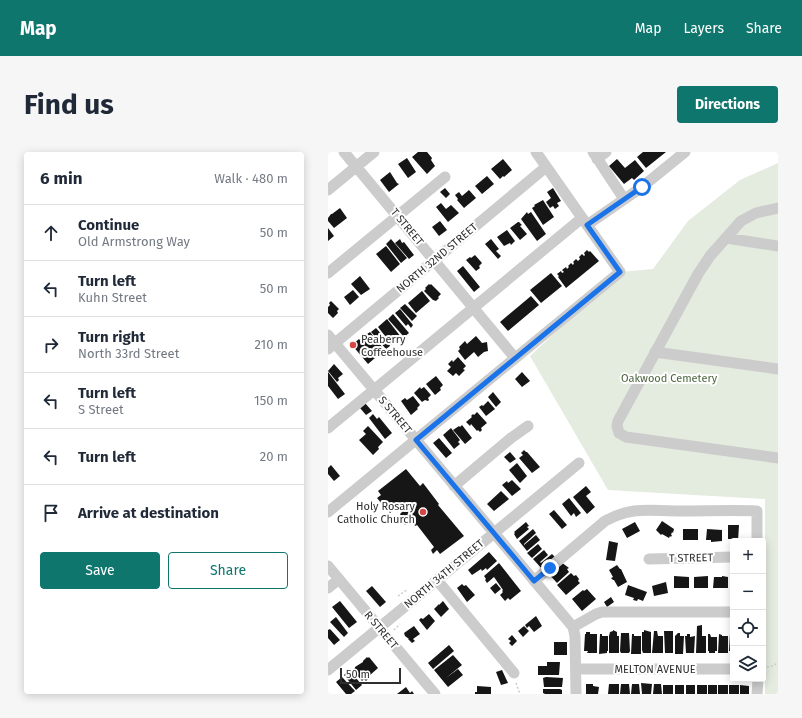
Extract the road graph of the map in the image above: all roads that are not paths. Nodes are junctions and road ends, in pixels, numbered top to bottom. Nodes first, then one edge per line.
1 (344, 152) edge
2 (374, 152) edge
3 (536, 152) edge
4 (606, 152) edge
5 (685, 152) edge
6 (595, 156) edge
7 (356, 167) junction
8 (546, 167) junction
9 (445, 177) dead end
10 (328, 190) edge
11 (624, 199) junction
12 (778, 208) edge
13 (397, 216) junction
14 (585, 222) junction
15 (726, 238) junction
16 (778, 246) edge
17 (434, 259) junction
18 (328, 273) edge
19 (474, 308) junction
20 (330, 342) edge
21 (655, 352) junction
22 (515, 358) junction
23 (778, 369) edge
24 (374, 390) junction
25 (528, 426) dead end
26 (328, 428) edge
27 (416, 440) junction
28 (778, 458) edge
29 (579, 463) dead end
30 (454, 486) junction
31 (328, 512) edge
32 (494, 533) junction
33 (757, 538) edge
34 (730, 557) edge
35 (649, 559) dead end
36 (328, 566) edge
37 (339, 580) junction
38 (437, 580) junction
39 (534, 581) junction
40 (328, 588) edge
41 (730, 612) edge
42 (380, 628) junction
43 (573, 628) junction
44 (730, 668) edge
45 (576, 669) junction
46 (328, 670) edge
47 (514, 673) road end
48 (758, 682) edge
49 (435, 694) edge
50 (576, 694) edge
51 (757, 694) edge

1 - 7 street, T STREET
2 - 7 street
3 - 8 street
4 - 6 street
5 - 11 street
6 - 11 street
7 - 10 street
7 - 13 street, T STREET
8 - 14 street
8 - 17 street, NORTH 32ND STREET
9 - 13 street
11 - 14 street
12 - 15 street
13 - 17 street, T STREET
13 - 18 street
14 - 19 street
14 - 22 street
15 - 16 street
15 - 21 street
17 - 19 street, T STREET
17 - 20 street, NORTH 32ND STREET
19 - 22 street, T STREET
19 - 24 street
20 - 24 street, S STREET
21 - 23 street
21 - 28 street
22 - 27 street
24 - 26 street
24 - 27 street, S STREET
25 - 30 street
27 - 30 street, S STREET
27 - 31 street
29 - 32 street, NORTH 34TH STREET
30 - 32 street, S STREET
32 - 38 street, NORTH 34TH STREET
32 - 39 street, S STREET
33 - 39 street
34 - 35 street, T STREET
36 - 37 street, R STREET
37 - 40 street
37 - 42 street, R STREET
38 - 42 street, NORTH 34TH STREET
38 - 47 street
39 - 43 street, S STREET
41 - 43 street
42 - 46 street, NORTH 34TH STREET
42 - 49 street, R STREET
43 - 45 street
44 - 45 street, MELTON AVENUE
45 - 50 street
48 - 51 street

